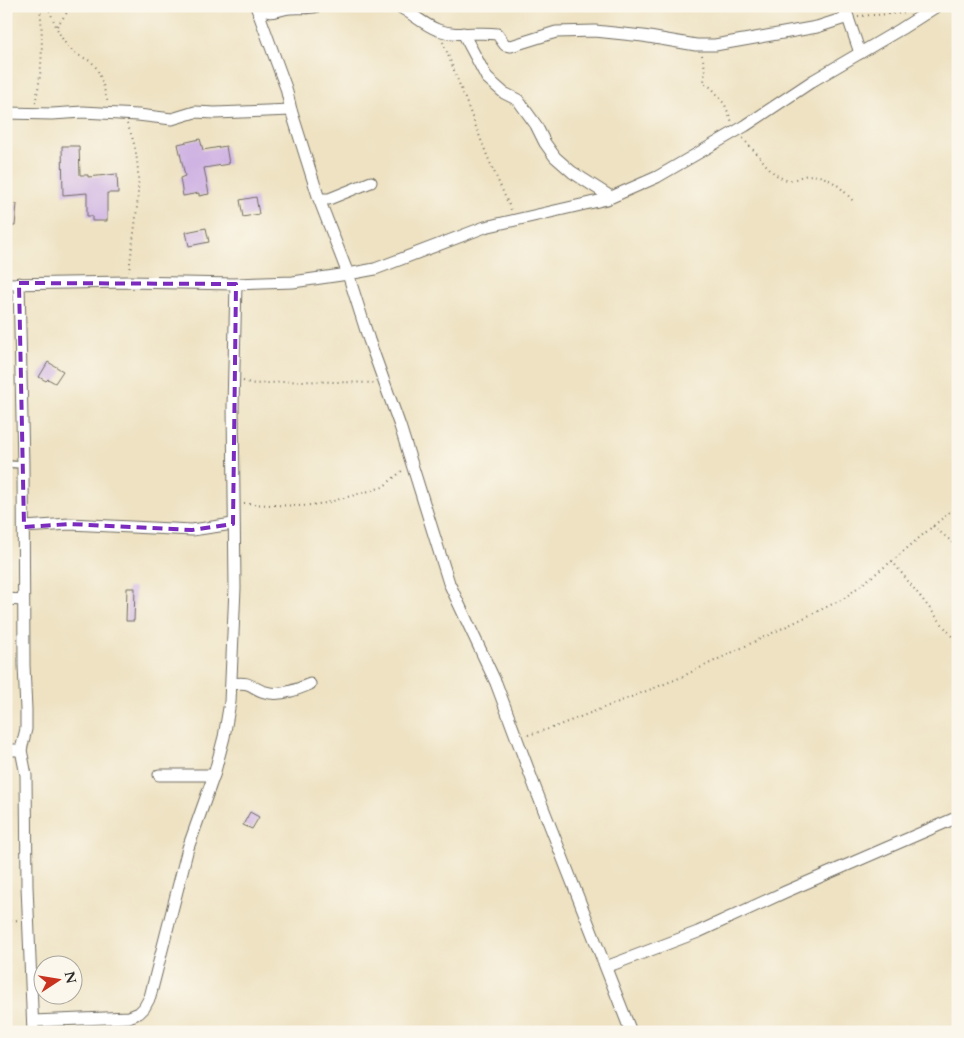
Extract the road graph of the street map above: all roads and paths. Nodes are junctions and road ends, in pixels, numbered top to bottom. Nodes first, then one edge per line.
1 (40, 6) edge
2 (48, 6) edge
3 (72, 6) edge
4 (258, 6) edge
5 (318, 6) edge
6 (398, 6) edge
7 (937, 6) edge
8 (846, 12) edge
9 (906, 14) dead end
10 (57, 27) junction
11 (439, 31) junction
12 (463, 34) junction
13 (692, 44) junction
14 (860, 54) junction
15 (290, 110) junction
16 (6, 113) edge
17 (31, 114) junction
18 (118, 115) junction
19 (737, 131) junction
20 (371, 182) dead end
21 (611, 197) junction
22 (319, 199) junction
23 (853, 202) dead end
24 (515, 219) junction
25 (348, 274) junction
26 (128, 282) junction
27 (19, 283) junction
28 (6, 284) edge
29 (236, 284) junction
30 (234, 379) junction
31 (385, 383) junction
32 (412, 461) junction
33 (6, 464) edge
34 (23, 465) junction
35 (233, 502) junction
36 (958, 505) edge
37 (233, 524) junction
38 (933, 526) junction
39 (24, 527) junction
40 (958, 547) edge
41 (892, 561) junction
42 (6, 599) edge
43 (23, 600) junction
44 (958, 644) edge
45 (232, 684) junction
46 (310, 684) dead end
47 (516, 738) junction
48 (6, 750) edge
49 (22, 750) junction
50 (159, 775) dead end
51 (214, 775) junction
52 (958, 817) edge
53 (606, 968) junction
54 (33, 1026) edge
55 (631, 1032) edge

1 - 17 path
2 - 10 path
3 - 10 path
4 - 5 street
4 - 15 street
6 - 11 street
7 - 14 street
8 - 9 path
8 - 13 street
8 - 14 street
10 - 18 path
11 - 12 street
11 - 24 path
12 - 13 street
12 - 21 street
13 - 19 path
14 - 19 street
15 - 18 street
15 - 22 street
16 - 17 street
17 - 18 street
18 - 26 path
19 - 21 street
19 - 23 path
20 - 22 street
21 - 24 street
22 - 25 street
24 - 25 street
25 - 29 street
25 - 31 street
26 - 27 street
26 - 29 street
27 - 28 street
27 - 34 street
29 - 30 street
30 - 31 path
30 - 35 street
31 - 32 street
32 - 35 path
32 - 47 street
33 - 34 lane
34 - 39 street
35 - 37 street
36 - 38 path
37 - 39 street
37 - 45 street
38 - 40 path
38 - 41 path
39 - 43 street
41 - 44 path
41 - 47 path
42 - 43 street
43 - 49 street
45 - 46 street
45 - 51 street
47 - 53 street
48 - 49 street
49 - 54 street
50 - 51 street
51 - 54 street
52 - 53 street
53 - 55 street

